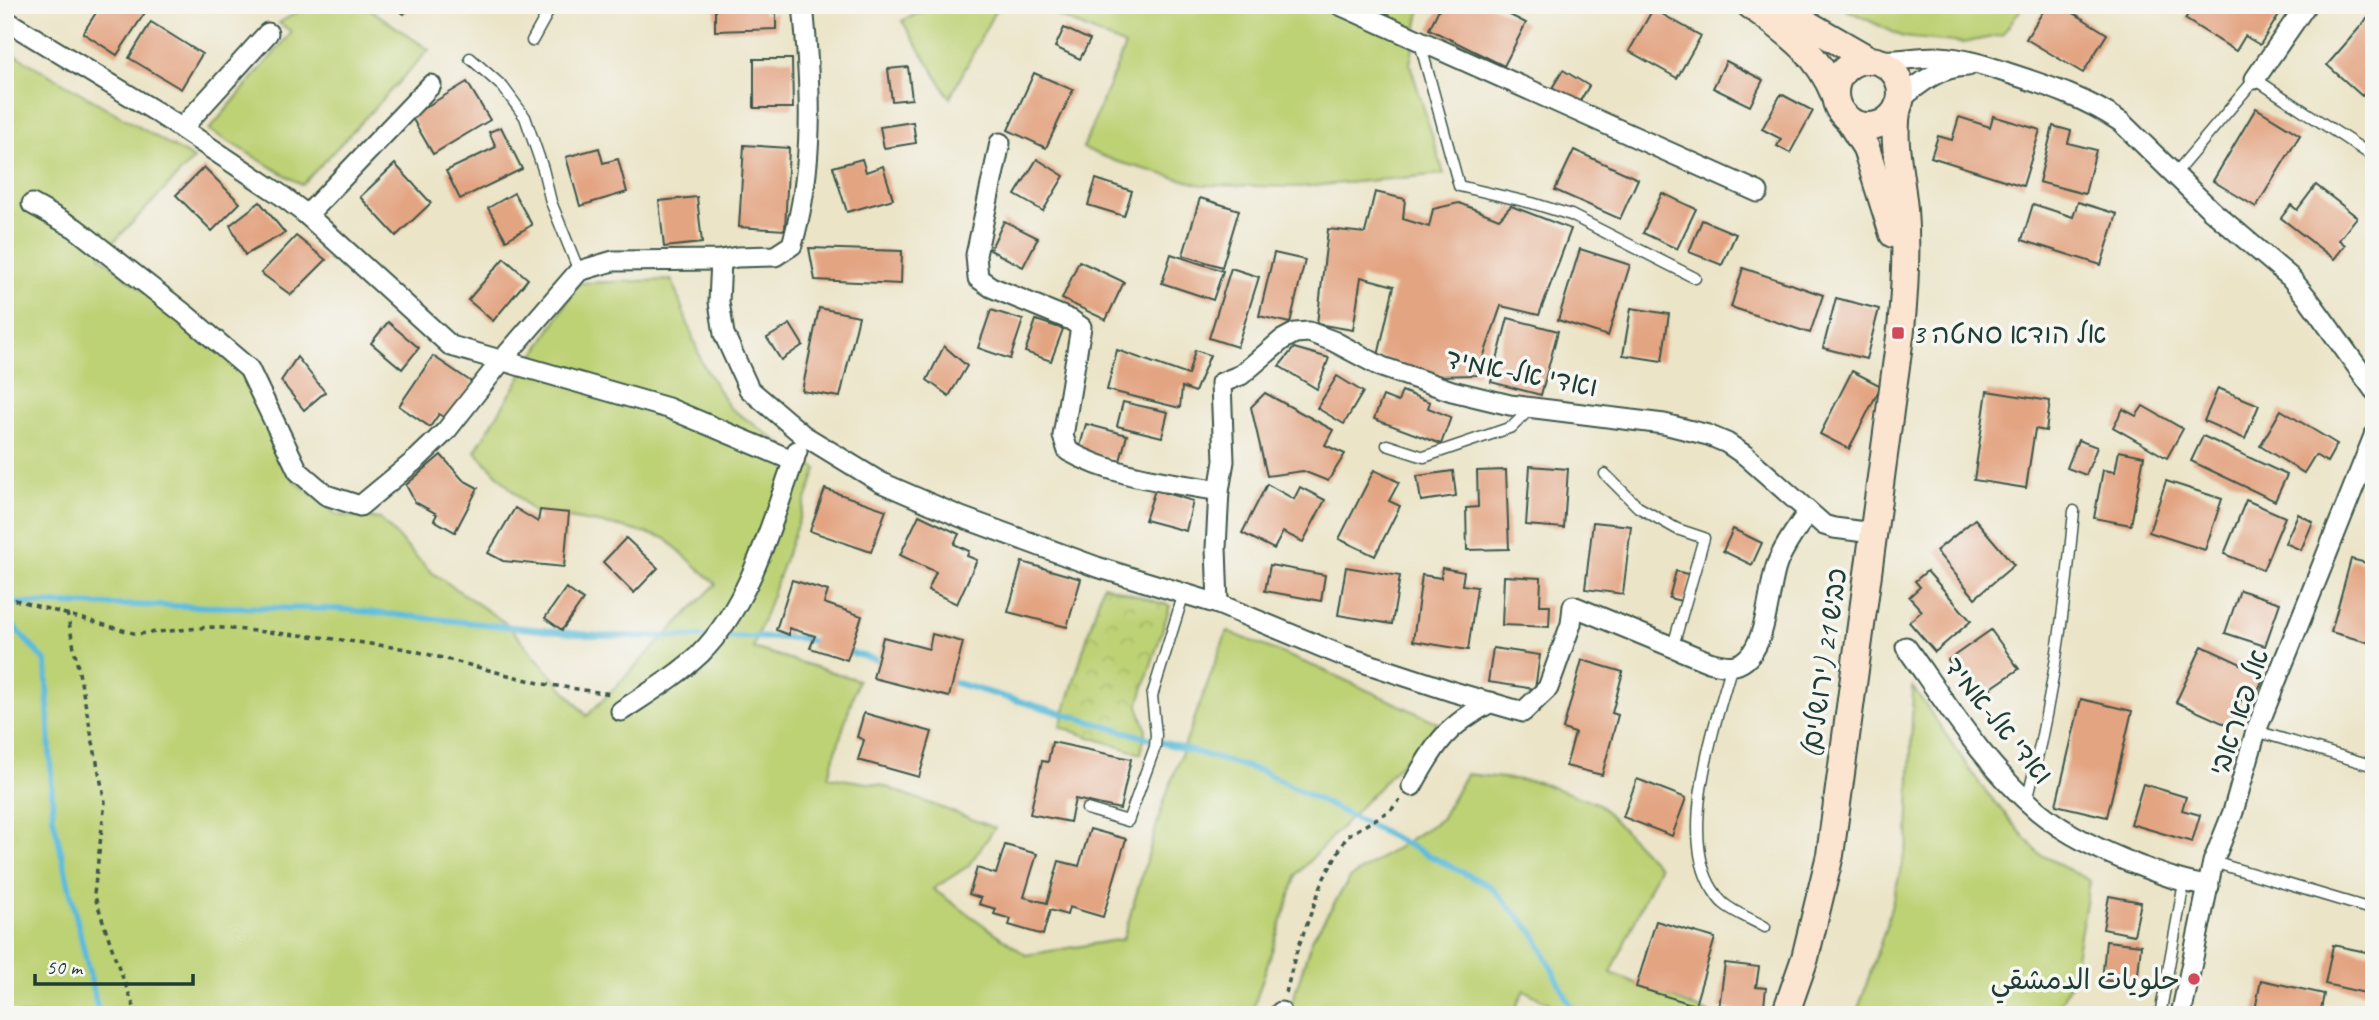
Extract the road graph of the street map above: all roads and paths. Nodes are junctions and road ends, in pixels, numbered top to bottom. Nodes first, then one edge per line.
1 (552, 5) edge
2 (803, 5) edge
3 (1340, 5) edge
4 (1750, 5) edge
5 (1782, 5) edge
6 (2306, 5) edge
7 (5, 20) edge
8 (268, 33) dead end
9 (532, 41) dead end
10 (1420, 42) junction
11 (470, 58) dead end
12 (1873, 60) junction
13 (1993, 68) junction
14 (2255, 79) junction
15 (431, 85) dead end
16 (1835, 96) junction
17 (1899, 102) junction
18 (1848, 119) junction
19 (182, 128) junction
20 (1000, 144) dead end
21 (2374, 157) edge
22 (2174, 174) junction
23 (1758, 192) dead end
24 (32, 204) dead end
25 (307, 215) junction
26 (721, 260) junction
27 (579, 271) junction
28 (1695, 278) dead end
29 (1902, 316) junction
30 (502, 360) junction
31 (2374, 390) edge
32 (1532, 407) junction
33 (803, 435) junction
34 (2374, 436) edge
35 (1387, 444) dead end
36 (2369, 459) edge
37 (793, 461) junction
38 (1605, 474) dead end
39 (1220, 491) junction
40 (2074, 511) dead end
41 (1808, 512) junction
42 (1873, 533) junction
43 (1184, 593) junction
44 (5, 597) edge
45 (1218, 604) junction
46 (67, 613) junction
47 (1673, 646) junction
48 (1906, 647) dead end
49 (1732, 665) junction
50 (640, 698) junction
51 (1491, 702) junction
52 (621, 711) dead end
53 (2256, 731) junction
54 (2374, 766) edge
55 (1412, 786) joint
56 (2027, 800) junction
57 (1087, 808) dead end
58 (2213, 862) junction
59 (2184, 883) junction
60 (2208, 886) junction
61 (2374, 910) edge
62 (1765, 927) dead end
63 (1280, 1013) edge
64 (137, 1015) edge
65 (1784, 1015) edge
66 (2160, 1015) edge
67 (2181, 1015) edge

1 - 9 lane
2 - 26 street
3 - 10 street
4 - 16 main road
5 - 12 main road
6 - 14 street
7 - 19 street
8 - 19 street
10 - 23 street
10 - 28 lane
11 - 27 lane
12 - 13 street
12 - 16 main road
12 - 17 main road
13 - 17 street
13 - 22 street
14 - 21 lane
14 - 22 lane
15 - 25 street
16 - 18 main road
17 - 18 main road
17 - 29 main road, כביש 21 (ירושלים)
18 - 29 main road, כביש 21 (ירושלים)
19 - 25 street
20 - 39 street
22 - 31 street
24 - 30 street
25 - 30 street
26 - 27 street
26 - 33 street
27 - 30 street
29 - 42 main road, כביש 21 (ירושלים)
30 - 37 street
32 - 35 lane
32 - 39 street, ואדי אל-אמיד
32 - 41 street, ואדי אל-אמיד
33 - 37 street
33 - 43 street
34 - 36 street, אל פאראבי
36 - 53 street, אל פאראבי
37 - 50 street
38 - 47 lane
39 - 45 street
40 - 56 lane
41 - 42 street, ואדי אל-אמיד
41 - 49 street
42 - 65 main road, כביש 21 (ירושלים)
43 - 45 street
43 - 57 lane
44 - 46 path
45 - 51 street
46 - 50 path
46 - 64 path
47 - 49 street
47 - 51 street
48 - 56 street, ואדי אל-אמיד
49 - 62 lane
50 - 52 street
51 - 55 street
53 - 54 lane
53 - 58 street, אל פאראבי
55 - 63 path
56 - 59 street, ואדי אל-אמיד
58 - 60 street, אל פאראבי
58 - 61 lane
59 - 60 street, ואדי אל-אמיד
59 - 66 lane
60 - 67 street, אל פאראבי

